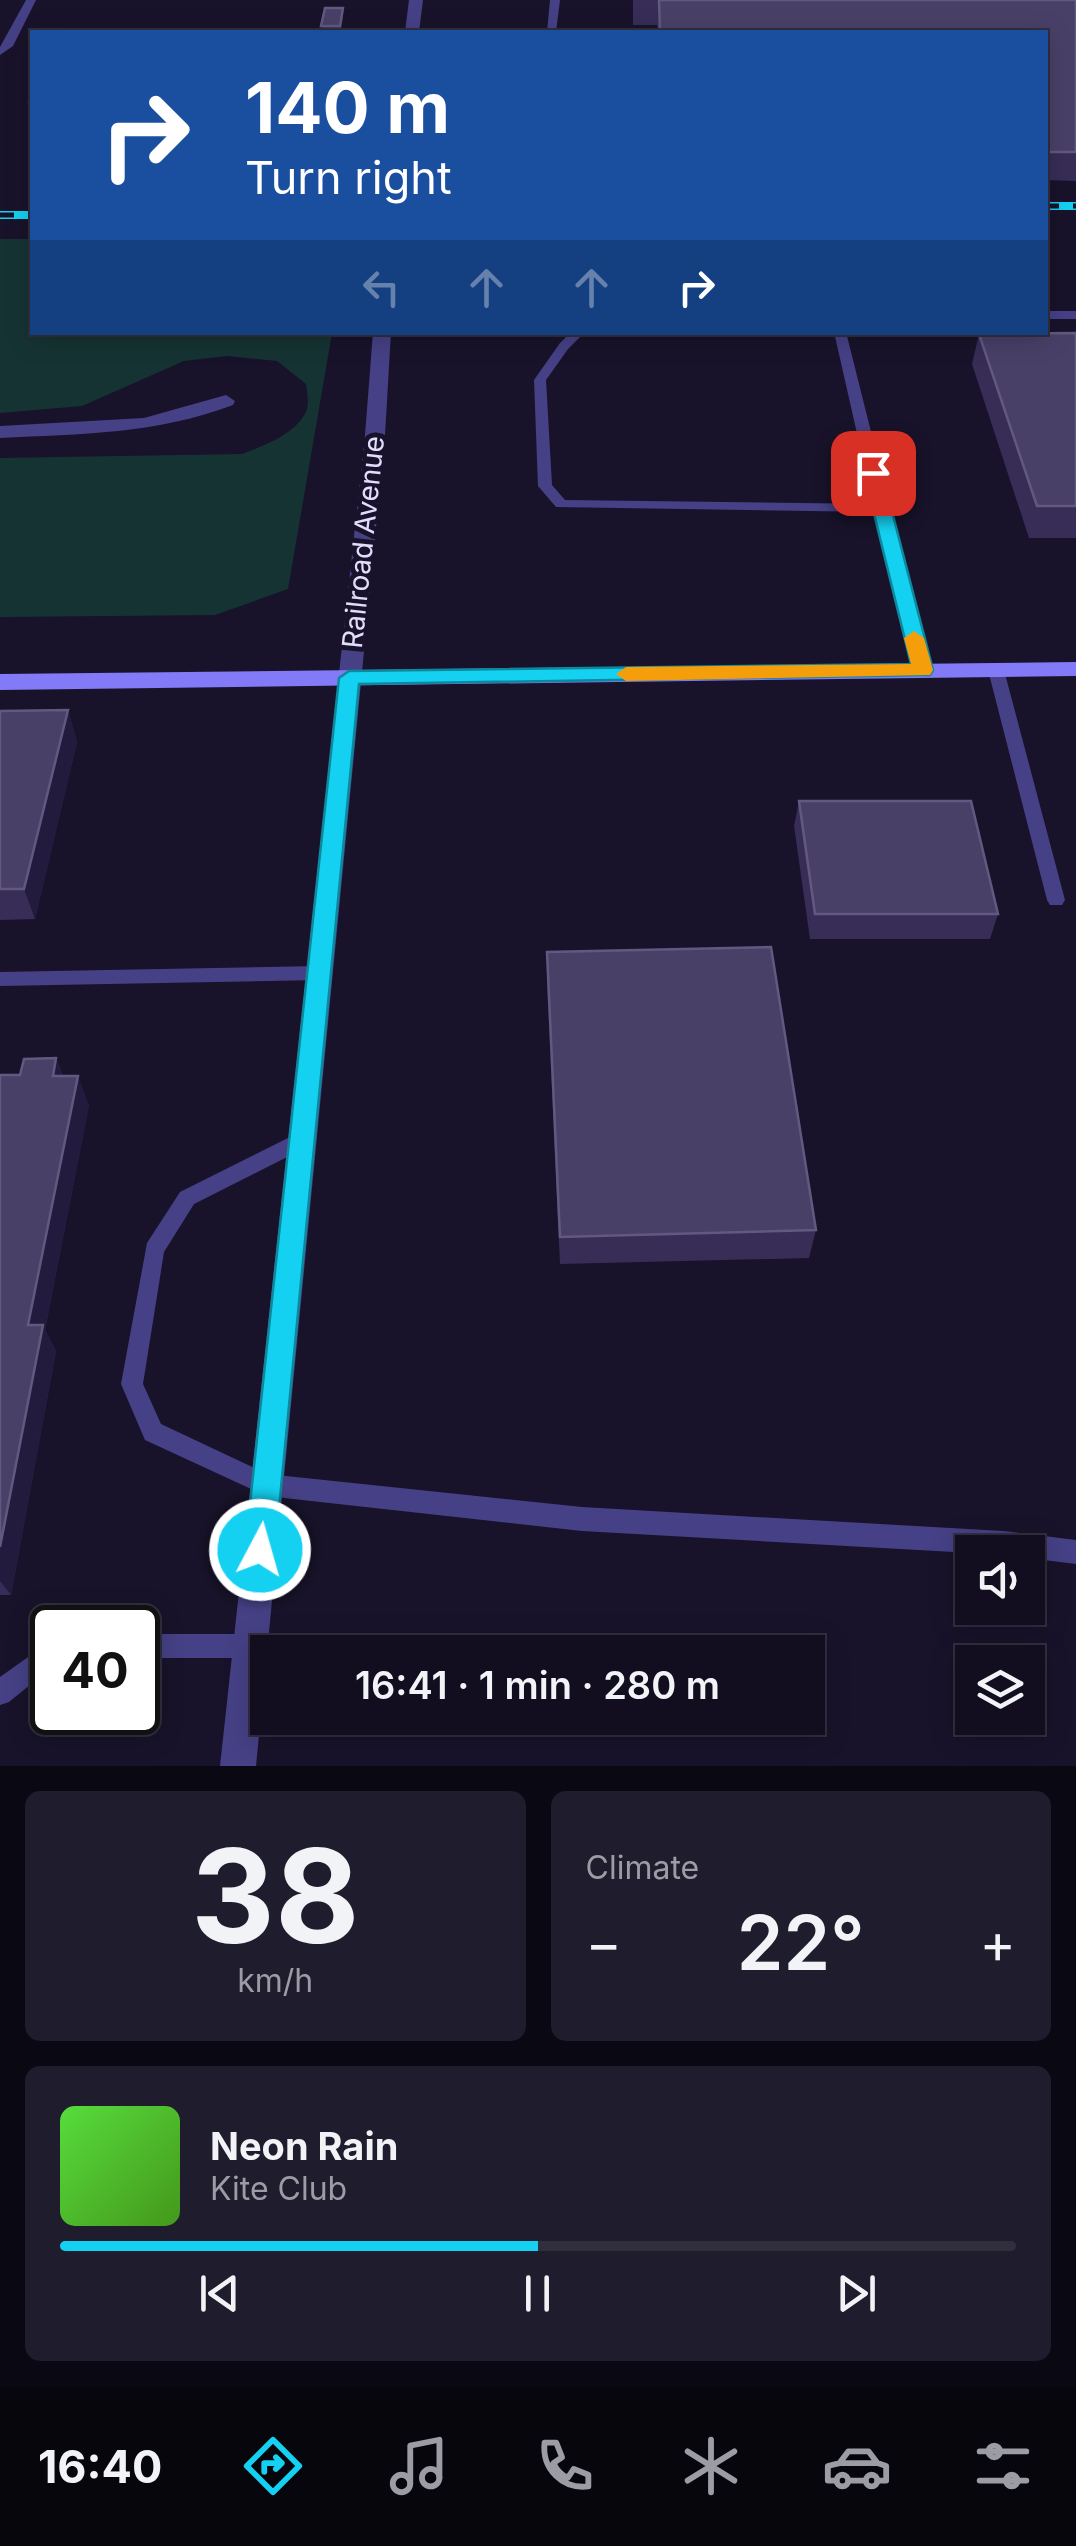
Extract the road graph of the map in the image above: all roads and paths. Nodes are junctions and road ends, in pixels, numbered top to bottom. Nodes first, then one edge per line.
1 (31, 0) edge
2 (416, 0) edge
3 (555, 0) edge
4 (412, 30) edge
5 (552, 30) edge
6 (0, 52) edge
7 (1076, 314) edge
8 (1048, 315) edge
9 (576, 335) edge
10 (841, 335) edge
11 (381, 339) edge
12 (226, 401) dead end
13 (0, 432) edge
14 (881, 508) junction
15 (1076, 668) edge
16 (923, 670) junction
17 (996, 670) junction
18 (349, 678) junction
19 (0, 682) edge
20 (1056, 900) dead end
21 (319, 973) junction
22 (0, 979) edge
23 (302, 1140) junction
24 (266, 1486) junction
25 (1076, 1552) edge
26 (251, 1635) edge
27 (160, 1646) edge
28 (250, 1646) joint
29 (30, 1670) edge
30 (0, 1694) edge
31 (238, 1766) edge

1 - 6 lane
2 - 4 street
3 - 5 lane
7 - 8 lane
9 - 14 lane
10 - 14 lane
11 - 18 street, Railroad Avenue
12 - 13 street
14 - 16 lane
15 - 17 main road
16 - 17 main road
16 - 18 main road
17 - 20 lane
18 - 19 main road
18 - 21 street, Railroad Avenue
21 - 22 lane
21 - 23 street, Railroad Avenue
23 - 24 street, Railroad Avenue
23 - 24 lane
24 - 25 lane
24 - 26 street, Railroad Avenue
27 - 28 lane
28 - 31 street, Railroad Avenue
29 - 30 lane

